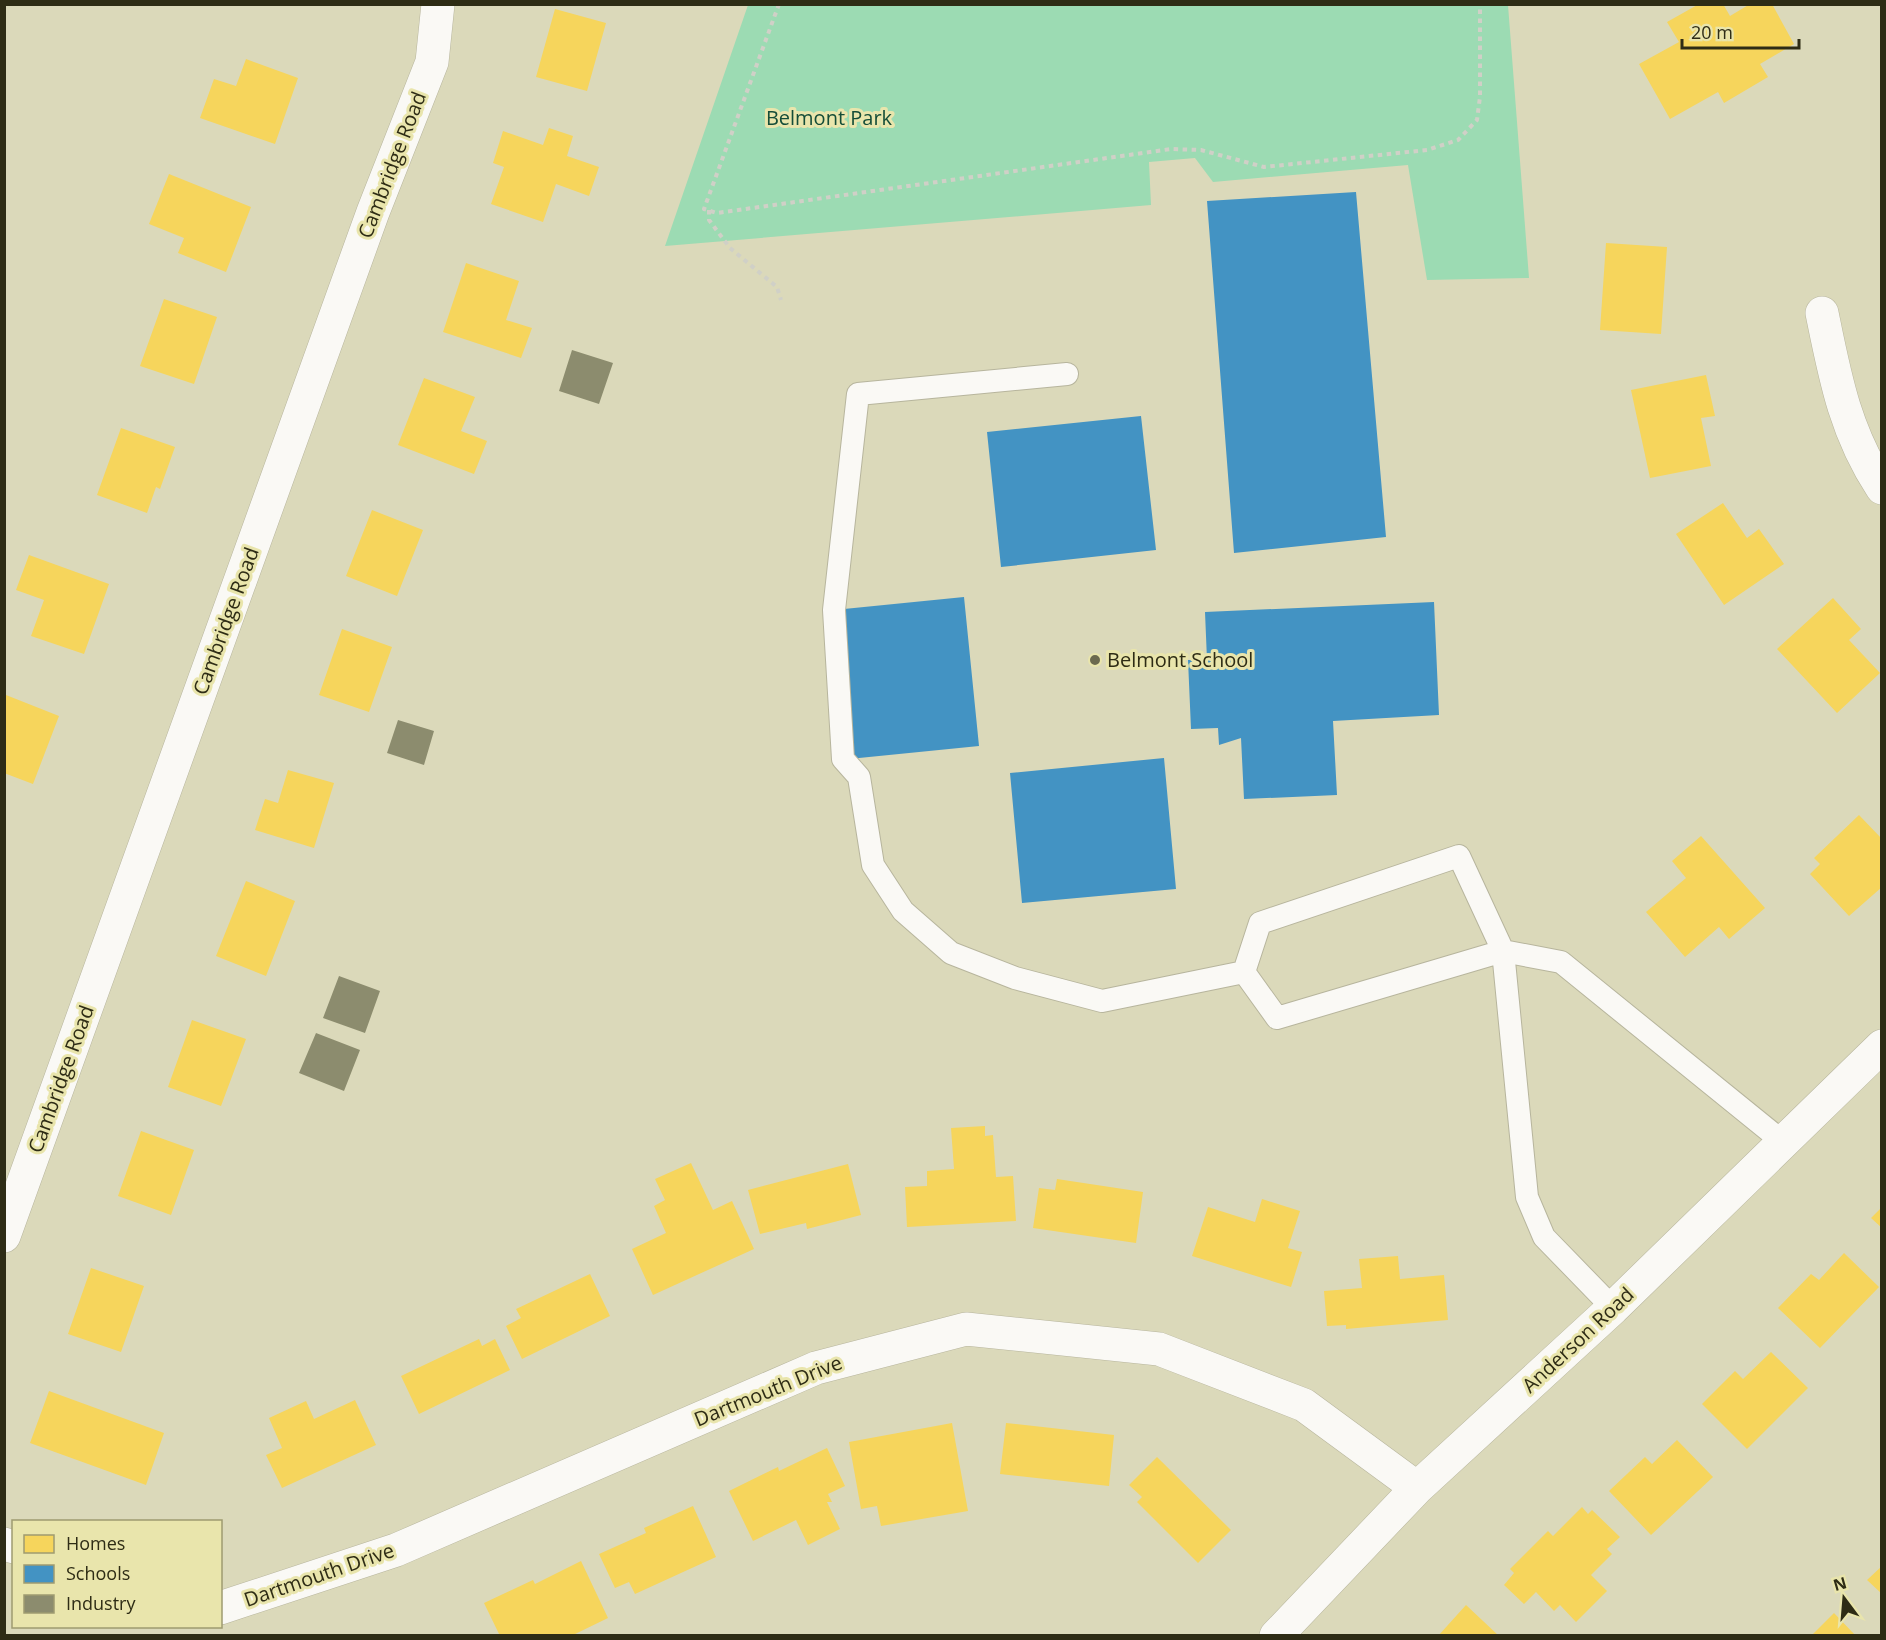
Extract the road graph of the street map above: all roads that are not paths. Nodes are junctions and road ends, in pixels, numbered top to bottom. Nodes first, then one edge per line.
1 (438, 4) edge
2 (1822, 313) dead end
3 (1067, 374) dead end
4 (1881, 488) edge
5 (1503, 951) junction
6 (1244, 972) junction
7 (1881, 1046) edge
8 (1783, 1142) junction
9 (4, 1236) edge
10 (1613, 1308) junction
11 (1417, 1488) junction
12 (222, 1607) edge
13 (1276, 1635) edge

1 - 9 street, Cambridge Road
2 - 4 street
3 - 6 lane
5 - 6 lane
5 - 6 lane
5 - 8 lane
5 - 10 lane
7 - 8 street, Anderson Road
8 - 10 street, Anderson Road
10 - 11 street, Anderson Road
11 - 12 street, Dartmouth Drive
11 - 13 street, Anderson Road

